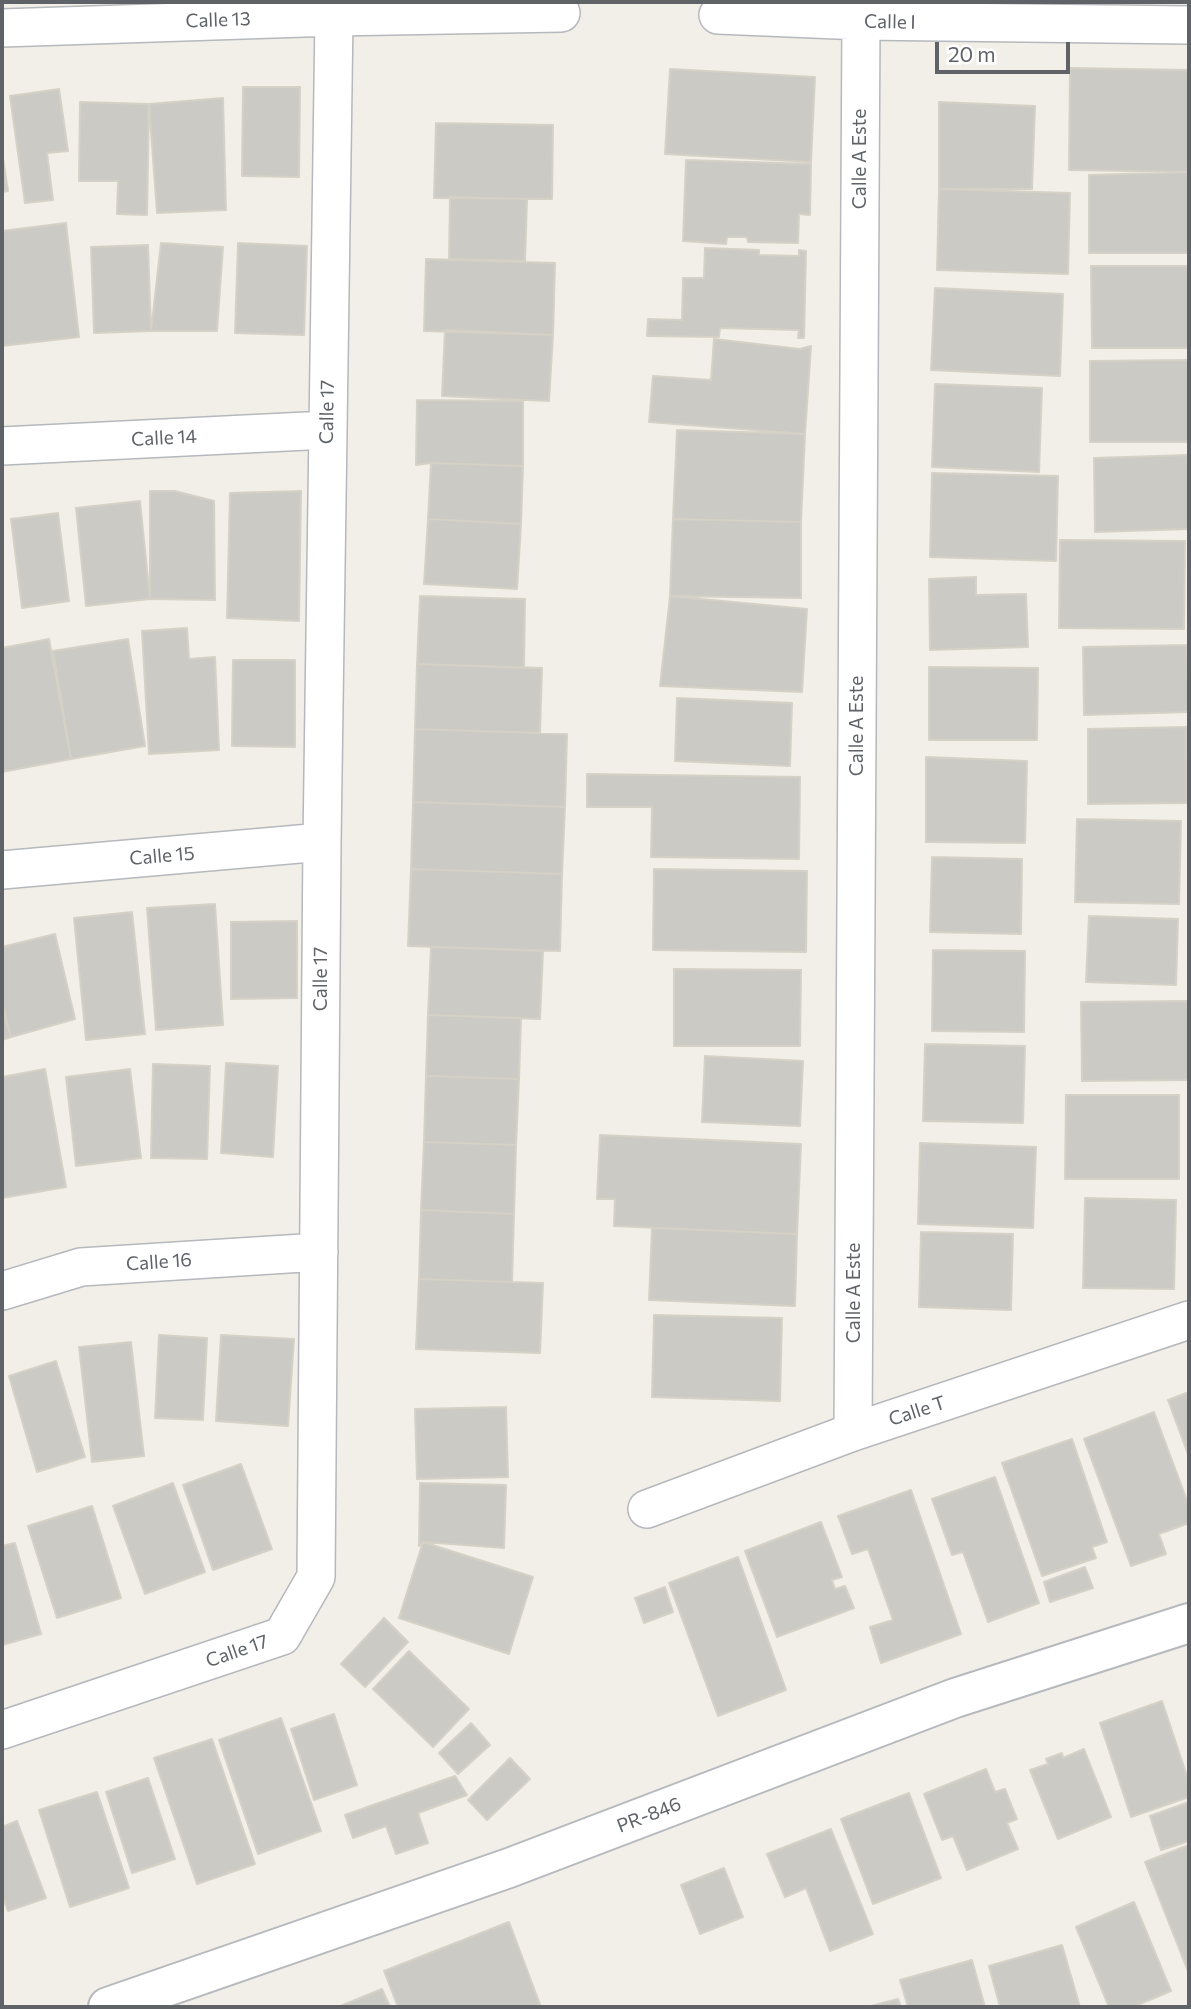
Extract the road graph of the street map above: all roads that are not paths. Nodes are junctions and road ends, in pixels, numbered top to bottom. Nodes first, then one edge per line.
1 (561, 13) dead end
2 (718, 15) dead end
3 (334, 17) junction
4 (861, 21) junction
5 (1189, 25) edge
6 (2, 28) edge
7 (327, 430) junction
8 (2, 446) edge
9 (322, 842) junction
10 (2, 870) edge
11 (319, 1252) junction
12 (2, 1291) edge
13 (1189, 1321) edge
14 (853, 1432) junction
15 (647, 1509) dead end
16 (1189, 1623) edge
17 (2, 1730) edge
18 (151, 2001) edge
19 (108, 2007) edge

1 - 3 street, Calle 13
2 - 4 street, Calle I
3 - 6 street, Calle 13
3 - 7 street, Calle 17
4 - 5 street, Calle I
4 - 14 street, Calle A Este
7 - 8 street, Calle 14
7 - 9 street, Calle 17
9 - 10 street, Calle 15
9 - 11 street, Calle 17
11 - 12 street, Calle 16
11 - 17 street, Calle 17
13 - 14 street, Calle T
14 - 15 street, Calle T
16 - 18 street, PR-846 / PR-846
18 - 19 street, PR-846 / PR-846

